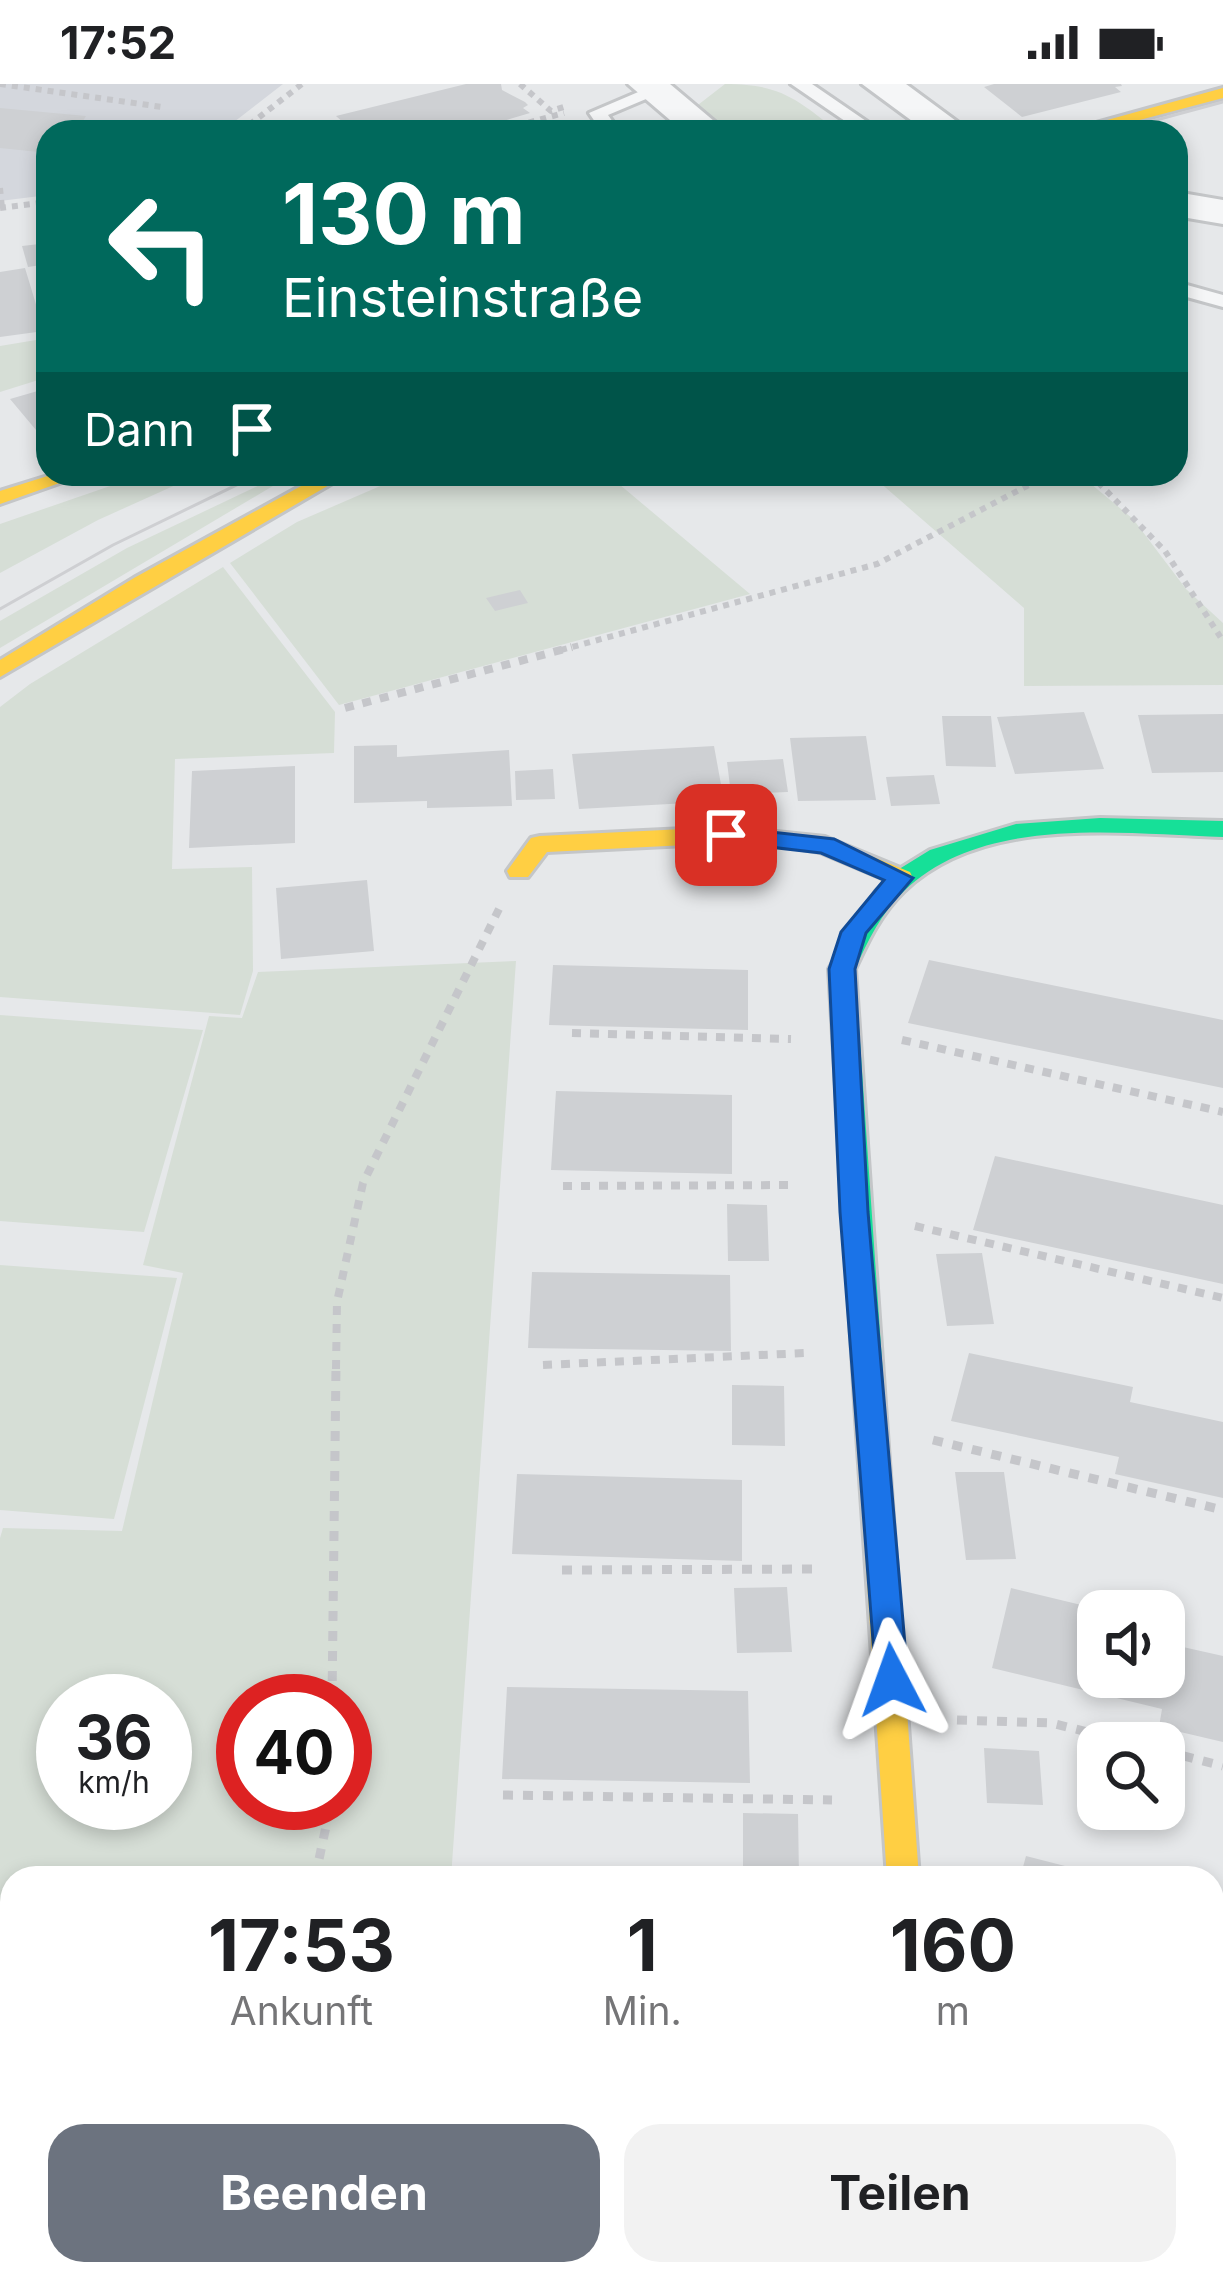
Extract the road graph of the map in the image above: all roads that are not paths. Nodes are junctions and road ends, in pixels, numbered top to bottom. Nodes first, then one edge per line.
1 (705, 84) edge
2 (800, 84) edge
3 (880, 84) edge
4 (658, 92) edge
5 (1223, 92) edge
6 (603, 120) edge
7 (693, 120) edge
8 (855, 120) edge
9 (934, 120) edge
10 (1118, 120) edge
11 (1188, 206) edge
12 (1223, 212) edge
13 (1188, 291) edge
14 (1223, 301) edge
15 (38, 486) edge
16 (316, 486) edge
17 (0, 498) edge
18 (0, 670) edge
19 (1223, 829) edge
20 (518, 871) road end
21 (901, 878) junction
22 (902, 1866) edge

1 - 4 street
2 - 8 lane
3 - 9 street
4 - 6 lane
4 - 7 street
5 - 10 street
11 - 12 street
13 - 14 lane
15 - 17 street
16 - 18 street
19 - 21 street
20 - 21 street
21 - 22 street

